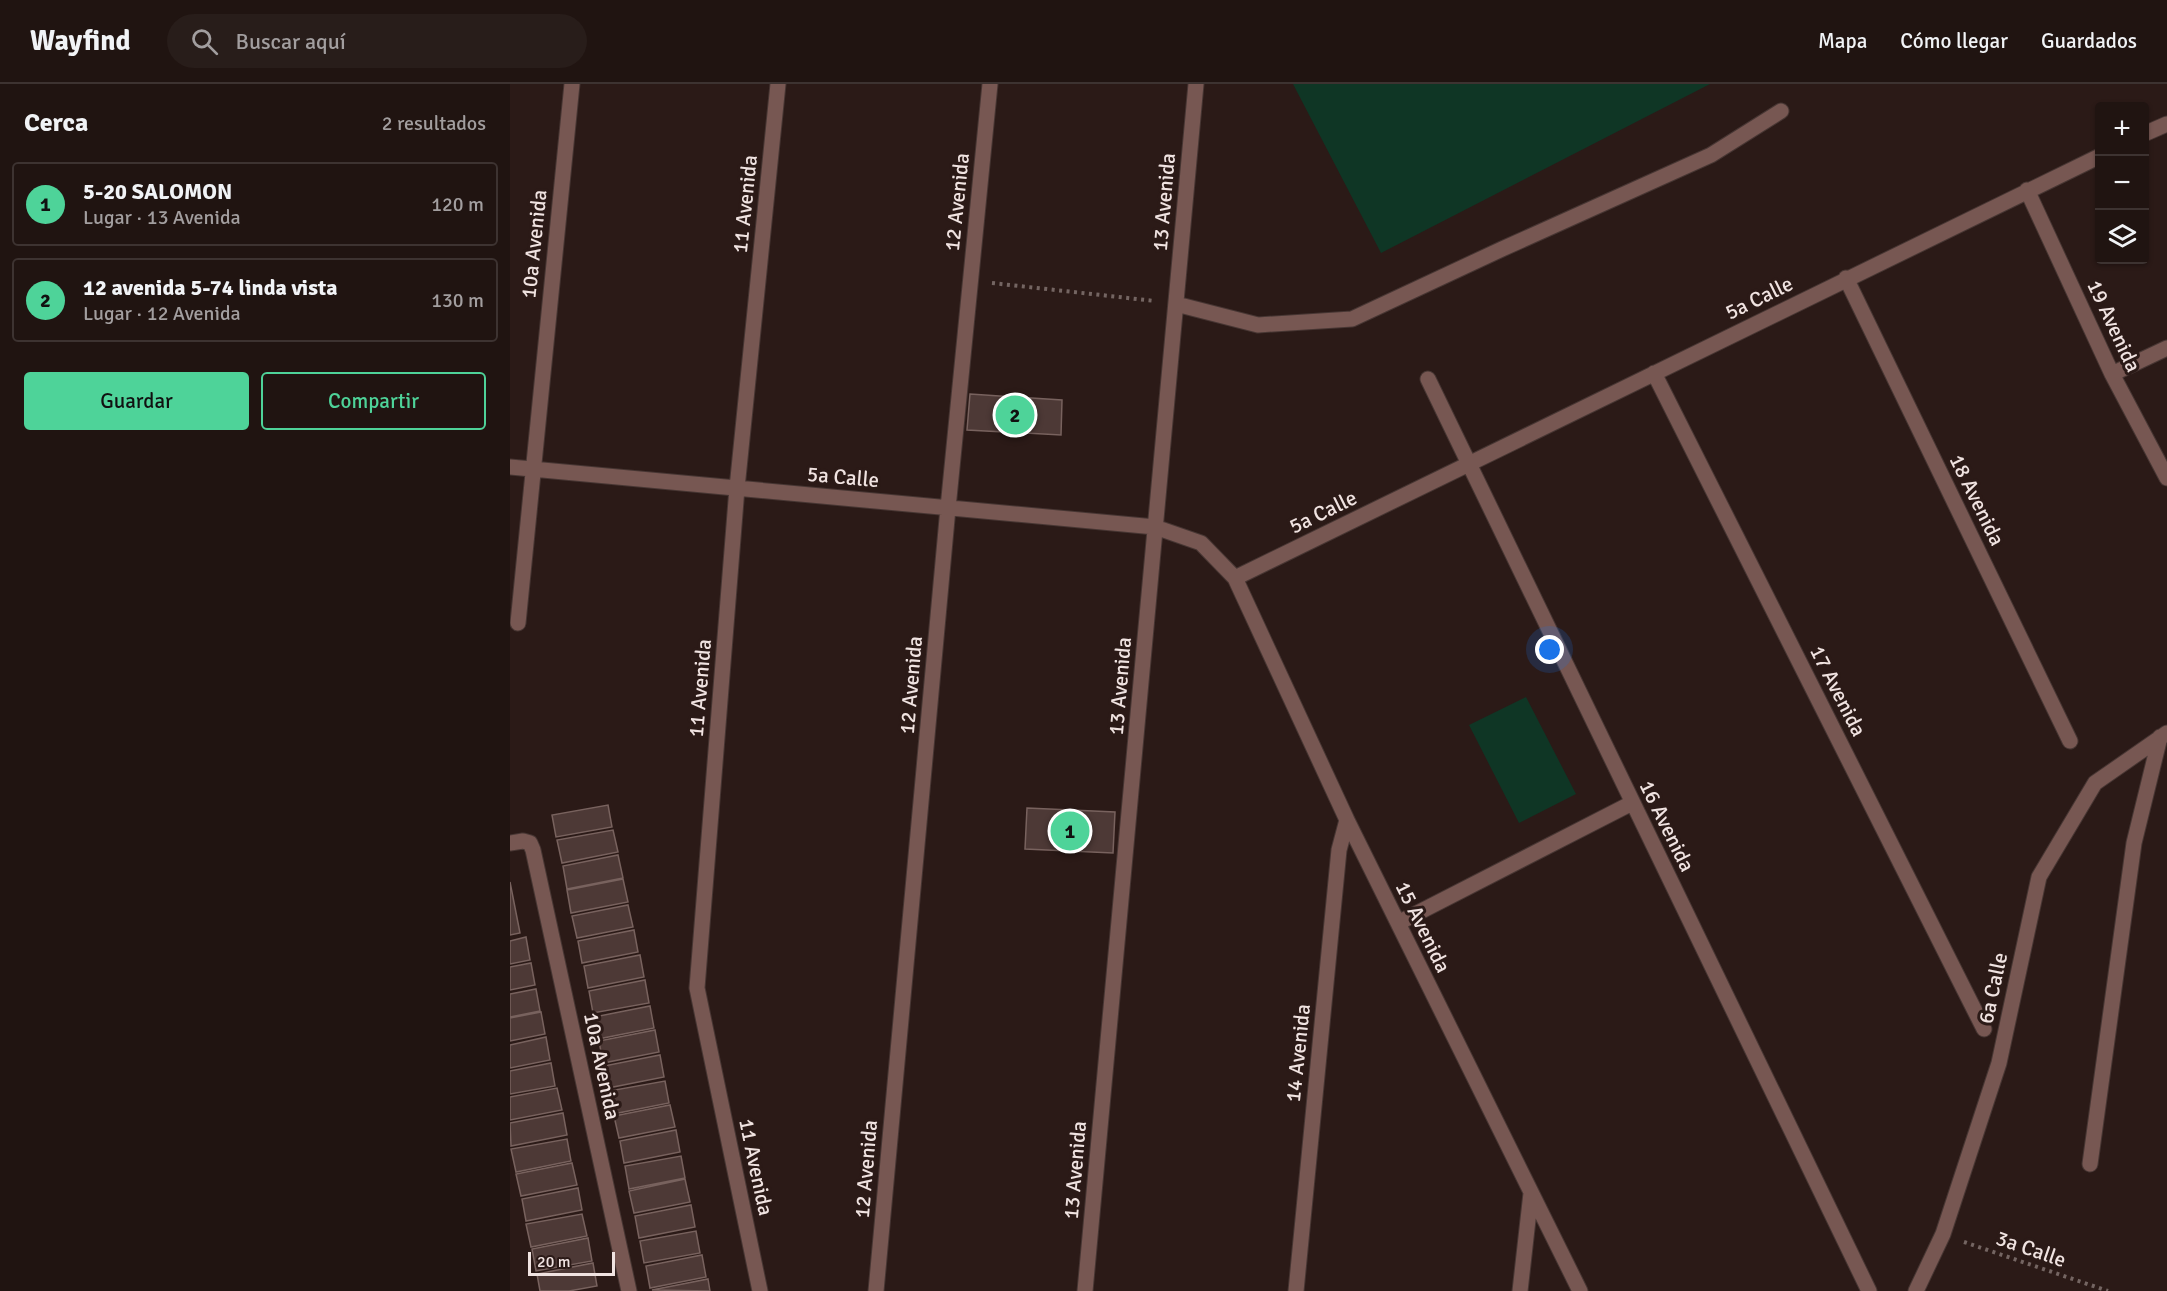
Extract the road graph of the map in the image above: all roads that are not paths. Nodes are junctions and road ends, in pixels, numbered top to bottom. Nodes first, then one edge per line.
1 (572, 84) edge
2 (778, 84) edge
3 (990, 84) edge
4 (1196, 84) edge
5 (1781, 111) dead end
6 (2167, 124) edge
7 (2149, 132) edge
8 (2095, 158) edge
9 (2027, 190) junction
10 (1846, 278) junction
11 (1176, 304) junction
12 (2167, 348) edge
13 (1654, 373) junction
14 (2112, 374) junction
15 (1428, 379) dead end
16 (1468, 464) junction
17 (510, 467) edge
18 (532, 469) junction
19 (2167, 478) edge
20 (737, 488) junction
21 (948, 508) junction
22 (1155, 527) junction
23 (1235, 578) junction
24 (518, 623) dead end
25 (2163, 735) edge
26 (2070, 741) dead end
27 (1632, 803) junction
28 (1347, 820) junction
29 (510, 843) edge
30 (1398, 923) junction
31 (1984, 1029) dead end
32 (2090, 1164) dead end
33 (1531, 1193) junction
34 (629, 1291) edge
35 (760, 1291) edge
36 (876, 1291) edge
37 (1085, 1291) edge
38 (1296, 1291) edge
39 (1520, 1291) edge
40 (1580, 1291) edge
41 (1869, 1291) edge
42 (1916, 1291) edge

1 - 18 street, 10a Avenida
2 - 20 street, 11 Avenida
3 - 21 street, 12 Avenida
4 - 11 street, 13 Avenida
5 - 11 street
6 - 7 street
8 - 9 street, 5a Calle
9 - 10 street, 5a Calle
9 - 14 street, 19 Avenida
10 - 13 street, 5a Calle
10 - 26 street, 18 Avenida
11 - 22 street, 13 Avenida
12 - 14 street
13 - 16 street, 5a Calle
13 - 31 street, 17 Avenida
14 - 19 street, 19 Avenida
15 - 16 street, 16 Avenida
16 - 23 street, 5a Calle
16 - 27 street, 16 Avenida
17 - 18 street, 5a Calle
18 - 20 street, 5a Calle
18 - 24 street, 10a Avenida
20 - 21 street, 5a Calle
20 - 35 street, 11 Avenida
21 - 22 street, 5a Calle
21 - 36 street, 12 Avenida
22 - 23 street, 5a Calle
22 - 37 street, 13 Avenida
23 - 28 street, 15 Avenida
25 - 32 street
25 - 42 street, 6a Calle
27 - 30 street
27 - 41 street, 16 Avenida
28 - 30 street, 15 Avenida
28 - 38 street, 14 Avenida
29 - 34 street, 10a Avenida
30 - 33 street, 15 Avenida
33 - 39 street
33 - 40 street, 15 Avenida

